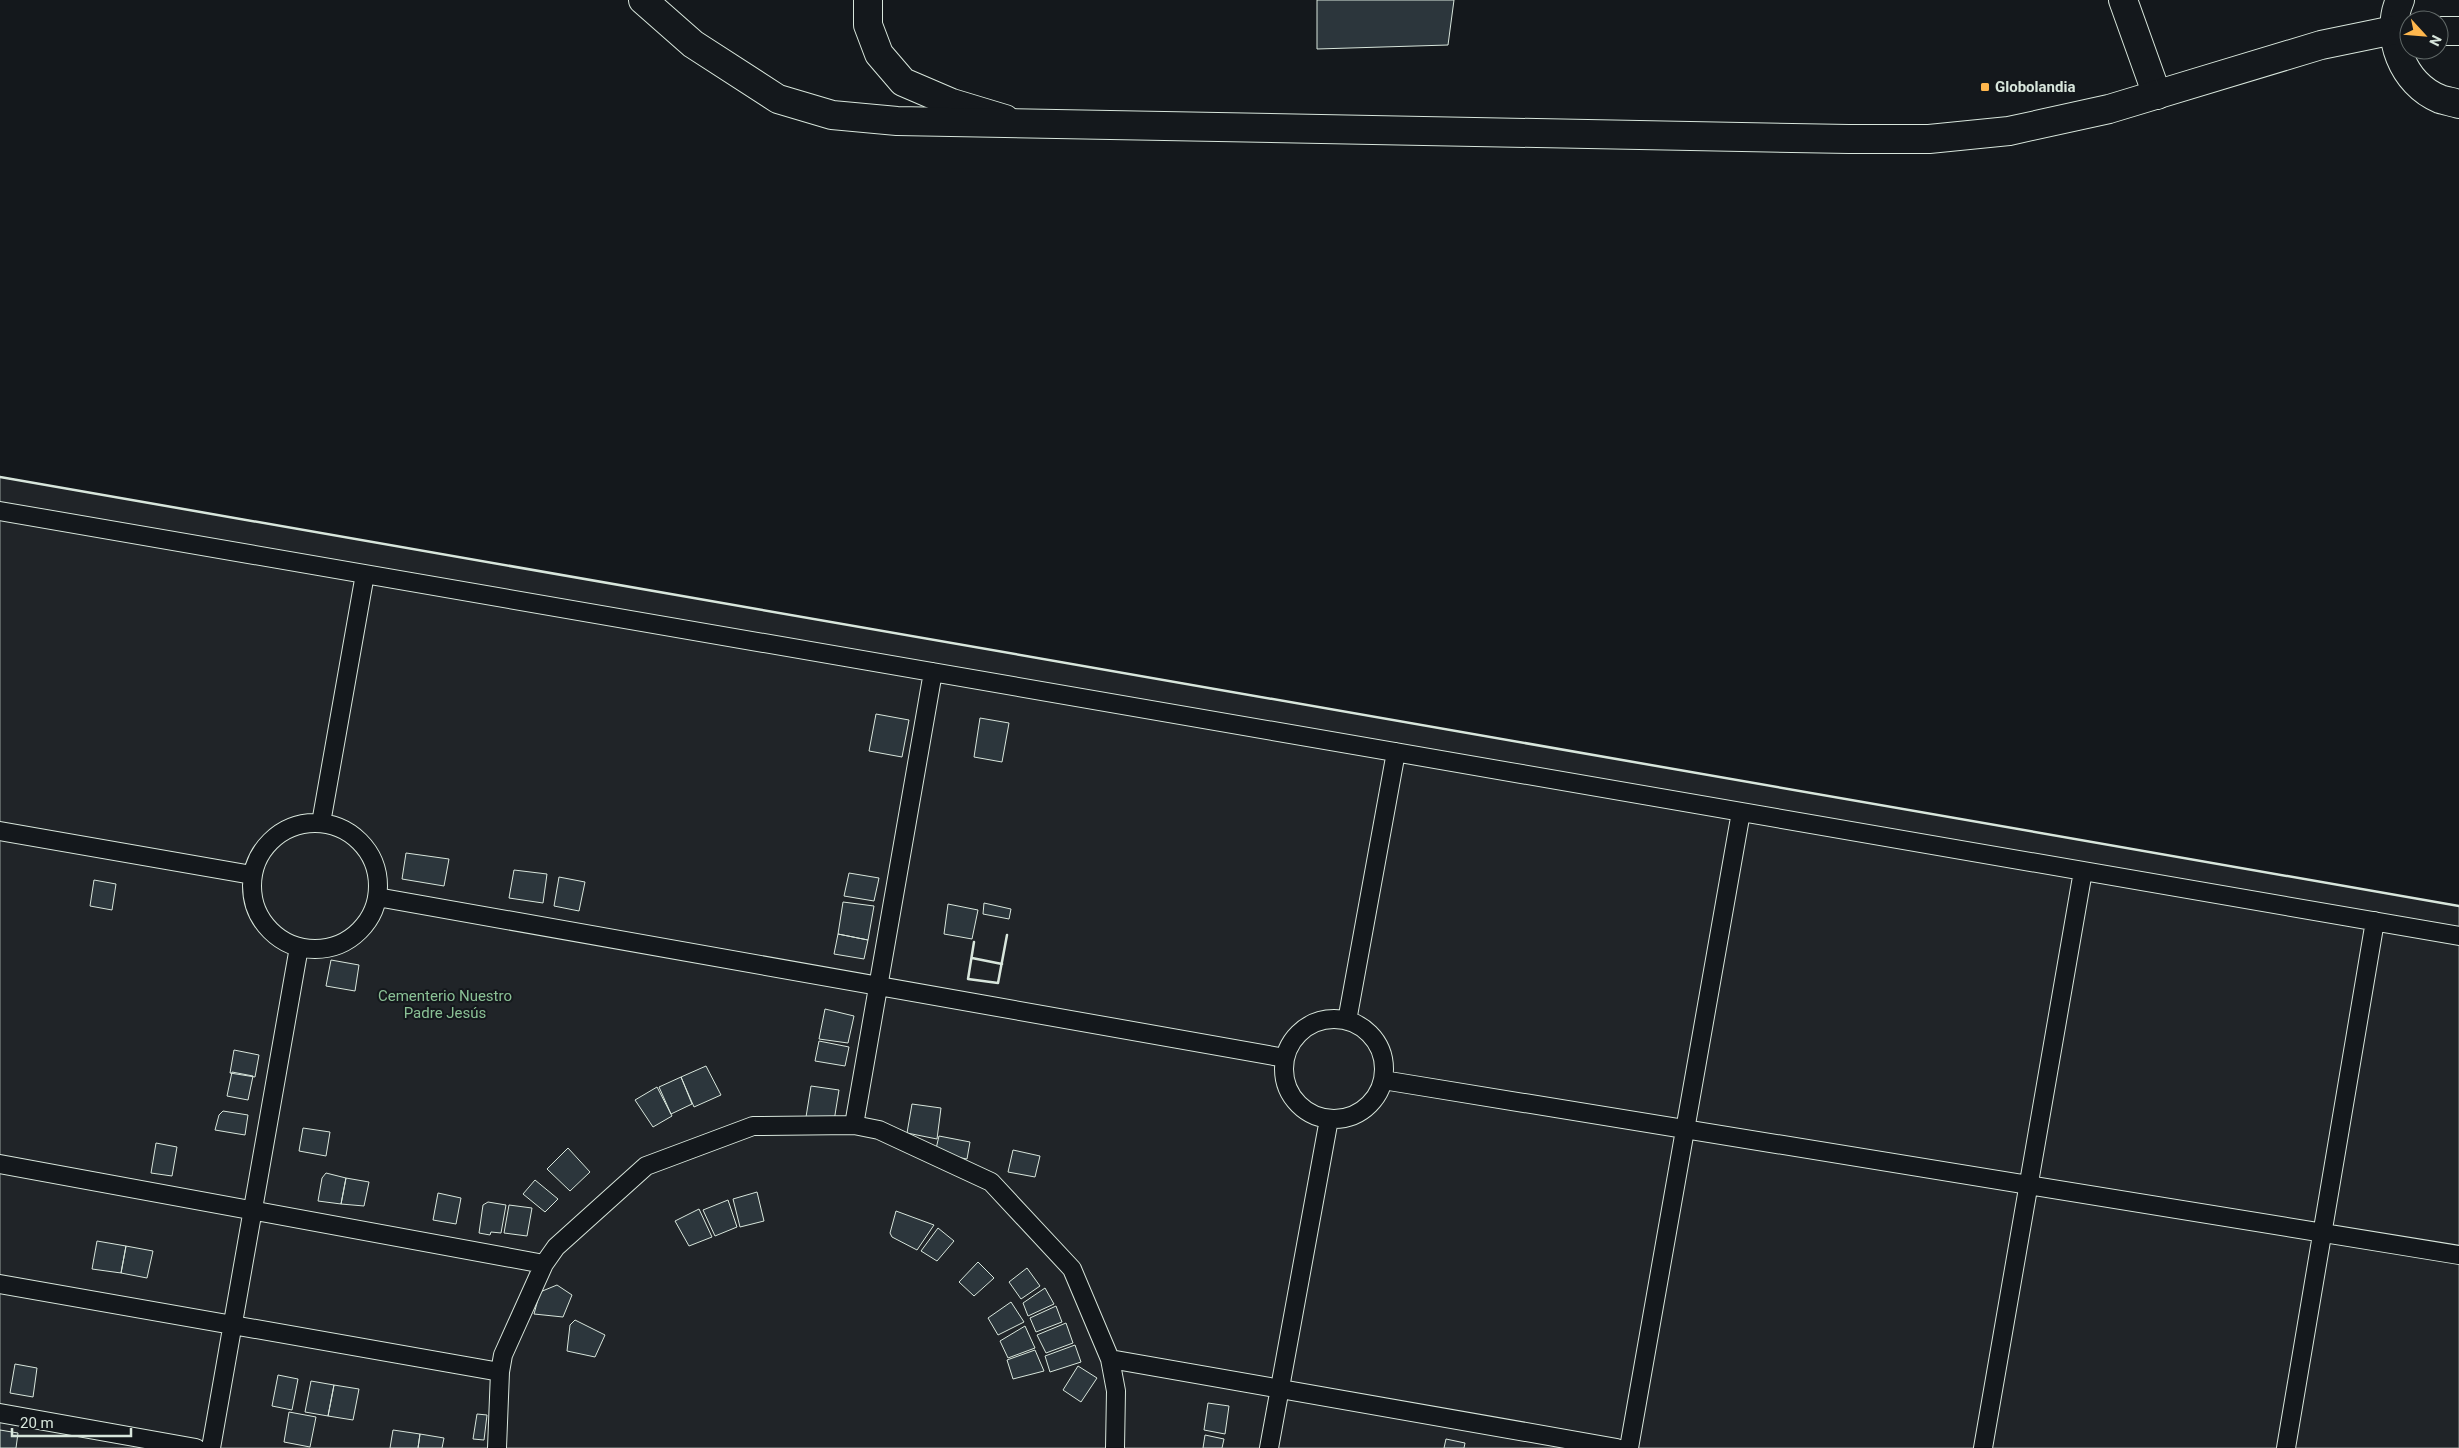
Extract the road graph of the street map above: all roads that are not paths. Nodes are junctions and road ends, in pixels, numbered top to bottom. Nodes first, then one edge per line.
1 (643, 0) edge
2 (868, 0) edge
3 (2122, 0) edge
4 (2400, 0) edge
5 (2399, 19) edge
6 (2399, 30) edge
7 (2399, 41) edge
8 (2399, 56) edge
9 (2401, 60) edge
10 (2157, 95) junction
11 (2459, 104) edge
12 (1018, 124) junction
13 (0, 511) edge
14 (365, 574) junction
15 (933, 672) junction
16 (1396, 752) junction
17 (1741, 812) junction
18 (322, 823) junction
19 (0, 831) edge
20 (2083, 870) junction
21 (252, 875) junction
22 (377, 897) junction
23 (2375, 921) junction
24 (2459, 936) edge
25 (300, 947) junction
26 (878, 986) junction
27 (1347, 1021) junction
28 (1285, 1058) junction
29 (1383, 1080) junction
30 (1329, 1119) junction
31 (854, 1125) junction
32 (1685, 1129) junction
33 (0, 1164) edge
34 (2028, 1185) junction
35 (253, 1210) junction
36 (2322, 1233) junction
37 (2459, 1255) edge
38 (544, 1264) junction
39 (0, 1284) edge
40 (233, 1325) junction
41 (1110, 1359) junction
42 (500, 1372) junction
43 (1280, 1389) junction
44 (0, 1413) edge
45 (1564, 1439) junction
46 (196, 1448) edge
47 (211, 1448) edge
48 (497, 1448) edge
49 (1115, 1448) edge
50 (1269, 1448) edge
51 (1545, 1448) edge
52 (1617, 1448) edge
53 (1629, 1448) edge
54 (1983, 1448) edge
55 (2286, 1448) edge

1 - 12 street
2 - 12 street
3 - 10 street
4 - 5 street
6 - 10 street
7 - 8 street
9 - 11 street
10 - 12 street
13 - 14 lane
14 - 15 lane
14 - 18 lane
15 - 16 lane
15 - 26 lane
16 - 17 lane
16 - 27 lane
17 - 20 lane
17 - 32 lane
18 - 21 lane
18 - 22 lane
19 - 21 lane
20 - 23 lane
20 - 34 lane
21 - 25 lane
22 - 25 lane
22 - 26 lane
23 - 24 lane
23 - 36 lane
25 - 35 lane
26 - 28 lane
26 - 31 lane
27 - 28 lane
27 - 29 lane
28 - 30 lane
29 - 30 lane
29 - 32 lane
30 - 43 lane
31 - 38 lane
31 - 41 lane
32 - 34 lane
32 - 53 lane
33 - 35 lane
34 - 36 lane
34 - 54 lane
35 - 38 lane
35 - 40 lane
36 - 37 lane
36 - 55 lane
38 - 42 lane
39 - 40 lane
40 - 42 lane
40 - 47 lane
41 - 43 lane
41 - 49 lane
42 - 48 lane
43 - 45 lane
43 - 50 lane
44 - 46 lane
45 - 51 lane
45 - 52 lane

